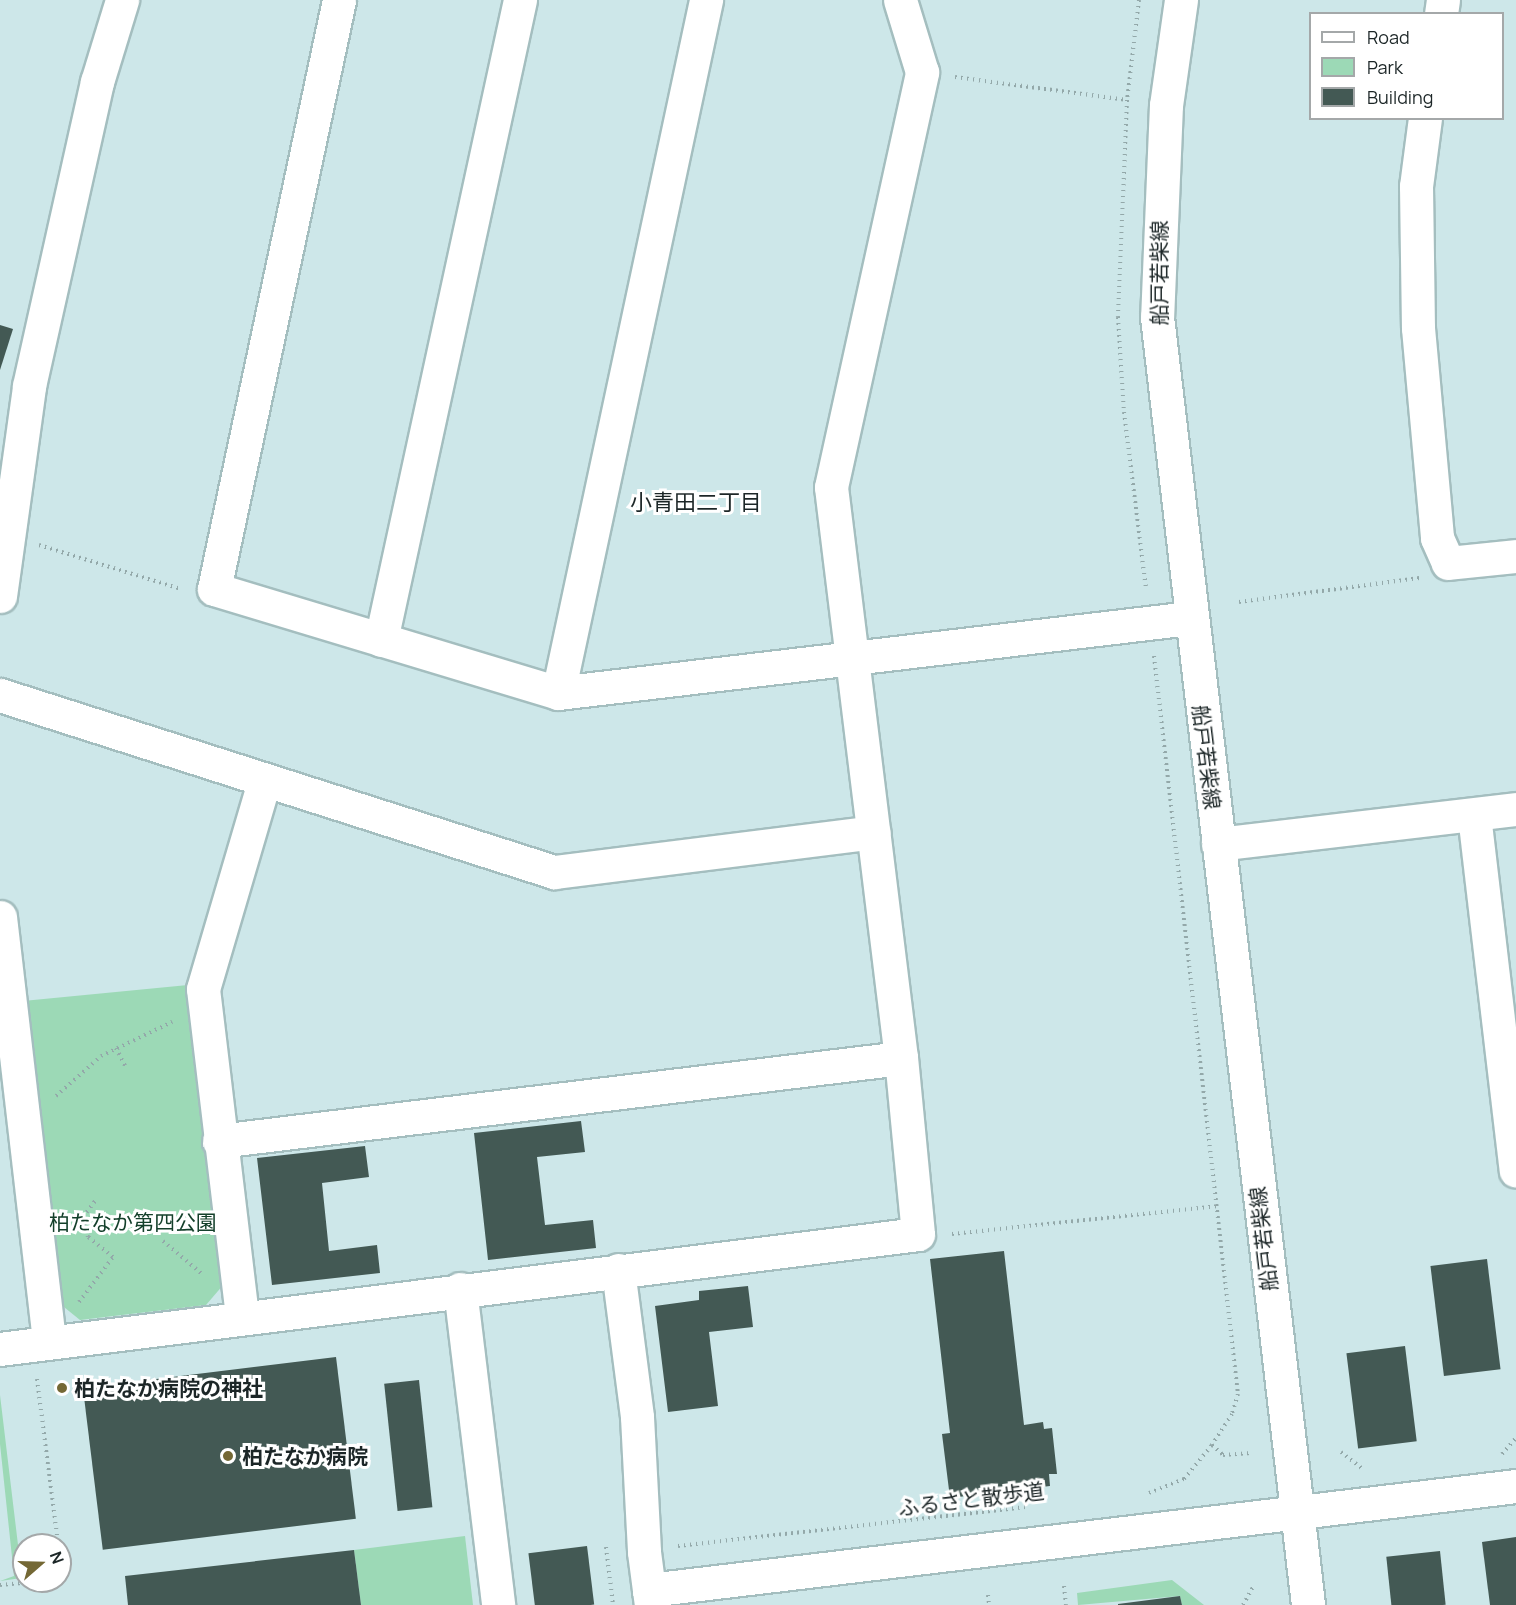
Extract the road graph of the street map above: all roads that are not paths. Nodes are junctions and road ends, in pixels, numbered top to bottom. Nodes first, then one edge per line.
1 (122, 0) edge
2 (339, 0) edge
3 (520, 0) edge
4 (706, 0) edge
5 (900, 0) edge
6 (1181, 0) edge
7 (1425, 120) edge
8 (1516, 556) edge
9 (0, 596) edge
10 (1190, 618) junction
11 (381, 640) junction
12 (854, 658) junction
13 (558, 693) junction
14 (0, 695) edge
15 (264, 782) junction
16 (1516, 809) edge
17 (1474, 815) junction
18 (873, 832) junction
19 (1218, 844) junction
20 (0, 917) edge
21 (901, 1058) junction
22 (219, 1141) junction
23 (1516, 1171) edge
24 (618, 1270) junction
25 (460, 1289) junction
26 (242, 1316) junction
27 (49, 1340) junction
28 (0, 1349) edge
29 (1516, 1486) edge
30 (1295, 1512) junction
31 (650, 1597) edge
32 (498, 1605) edge
33 (1308, 1605) edge

1 - 9 street
2 - 11 street
3 - 11 street
4 - 13 street
5 - 12 street
6 - 10 street, 船戸若柴線
7 - 8 street
10 - 12 street
10 - 19 street, 船戸若柴線
11 - 13 street
12 - 13 street
12 - 18 street
14 - 15 street
15 - 18 street
15 - 22 street
16 - 17 street
17 - 19 street
17 - 23 street
18 - 21 street
19 - 30 street, 船戸若柴線
20 - 27 street
21 - 22 street
21 - 24 street
22 - 26 street
24 - 25 street
24 - 31 street
25 - 26 street
25 - 32 street
26 - 27 street
27 - 28 street
29 - 30 street
30 - 31 street
30 - 33 street, 船戸若柴線

